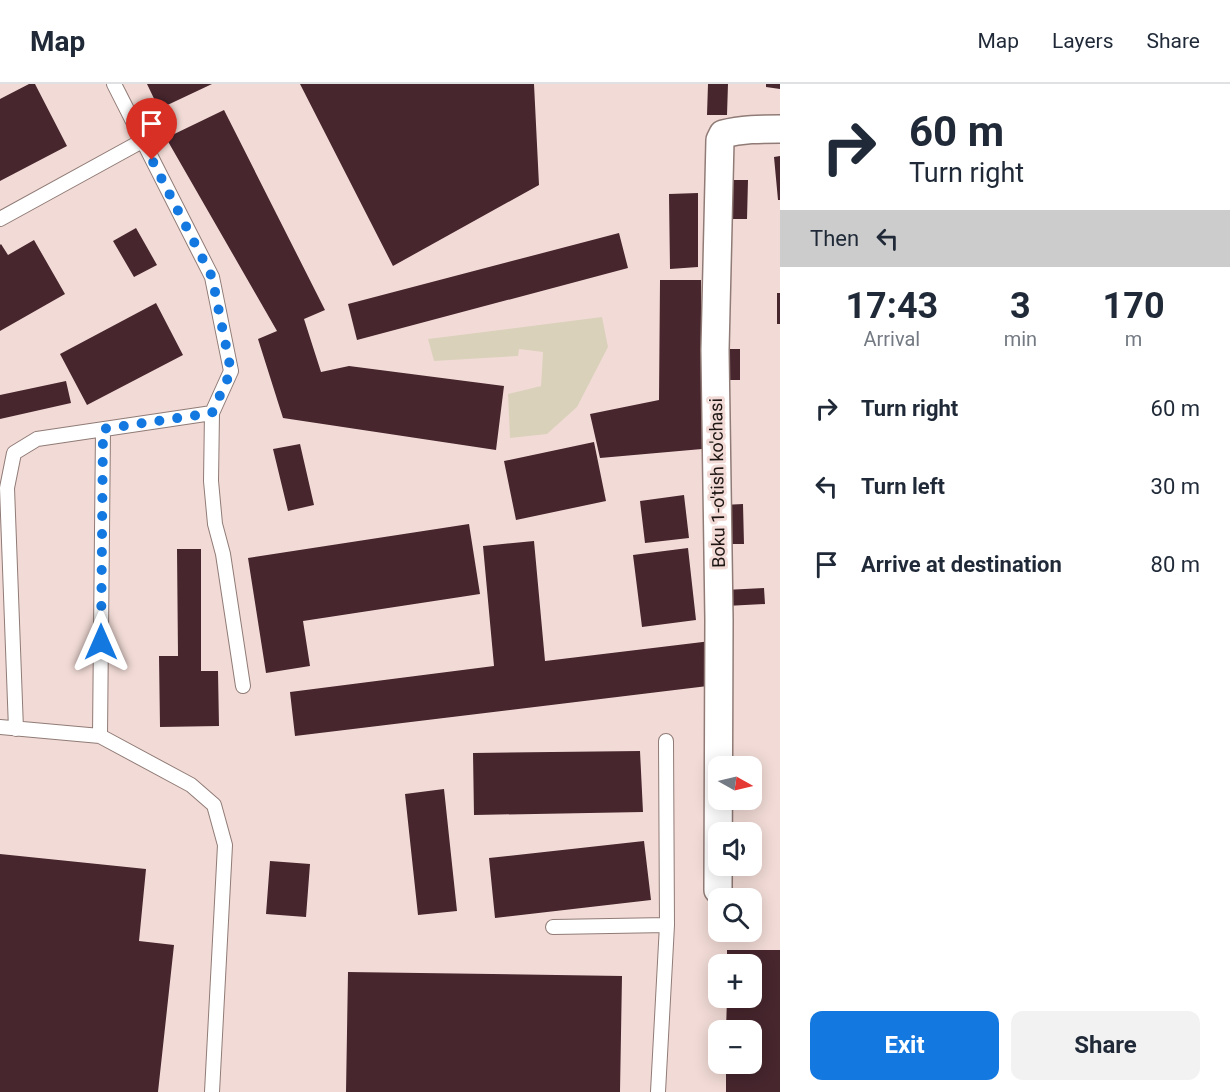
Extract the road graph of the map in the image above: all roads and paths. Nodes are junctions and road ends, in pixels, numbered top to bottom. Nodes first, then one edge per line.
1 (114, 84) edge
2 (780, 129) edge
3 (142, 141) junction
4 (0, 219) edge
5 (212, 413) junction
6 (103, 429) junction
7 (243, 686) dead end
8 (0, 727) edge
9 (16, 729) junction
10 (100, 736) junction
11 (666, 741) dead end
12 (718, 888) edge
13 (667, 925) junction
14 (553, 927) dead end
15 (212, 1092) edge
16 (658, 1092) edge

1 - 3 lane
2 - 12 street, Boku 1-o'tish ko'chasi
3 - 4 lane
3 - 5 lane
5 - 6 lane
5 - 7 lane
6 - 9 lane
6 - 10 lane
8 - 9 lane
9 - 10 lane
10 - 15 lane
11 - 13 lane
13 - 14 lane
13 - 16 lane

